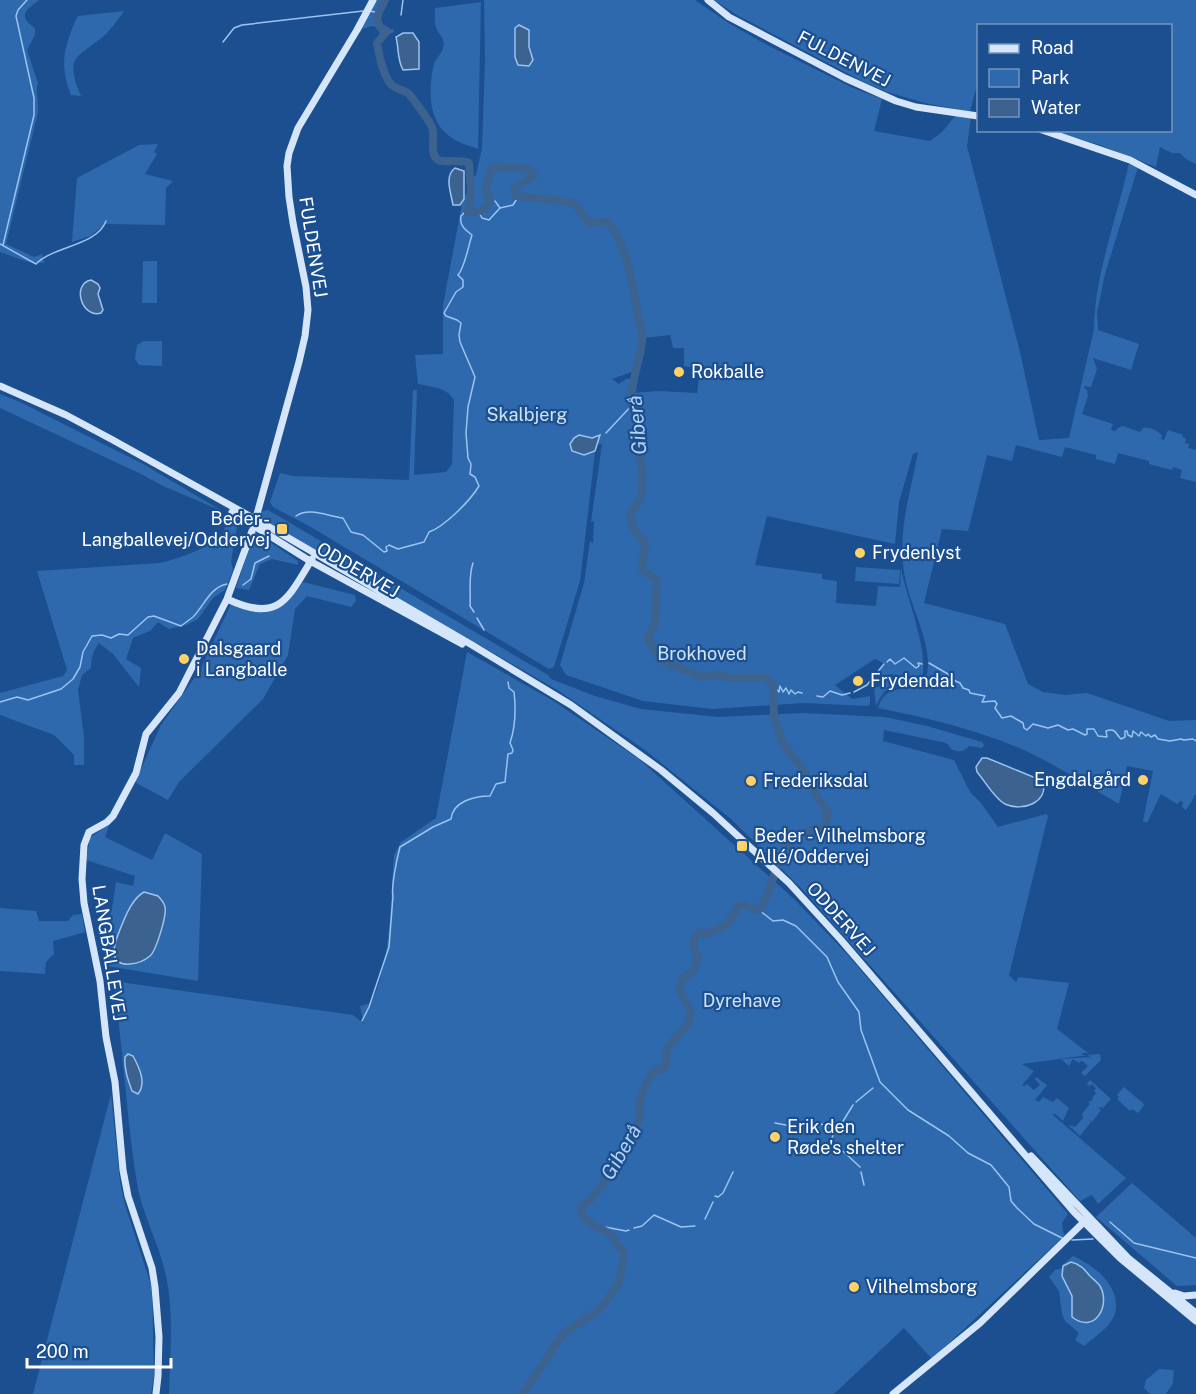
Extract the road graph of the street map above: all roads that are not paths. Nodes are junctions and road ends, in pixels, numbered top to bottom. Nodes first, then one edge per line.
1 (373, 0) edge
2 (708, 0) edge
3 (977, 116) edge
4 (1048, 132) edge
5 (1196, 195) edge
6 (0, 386) edge
7 (257, 514) dead end
8 (252, 531) dead end
9 (312, 558) junction
10 (227, 599) junction
11 (1086, 1220) junction
12 (1153, 1279) junction
13 (1196, 1295) edge
14 (1194, 1314) edge
15 (156, 1394) edge
16 (893, 1394) edge

1 - 7 street, FULDENVEJ
2 - 3 street, FULDENVEJ
4 - 5 street
6 - 9 street, ODDERVEJ
8 - 10 street
9 - 10 street
9 - 11 street, ODDERVEJ
10 - 15 street, LANGBALLEVEJ
11 - 12 street, ODDERVEJ
11 - 14 street, ODDERVEJ
11 - 16 street
12 - 13 street
12 - 14 street, ODDERVEJ

